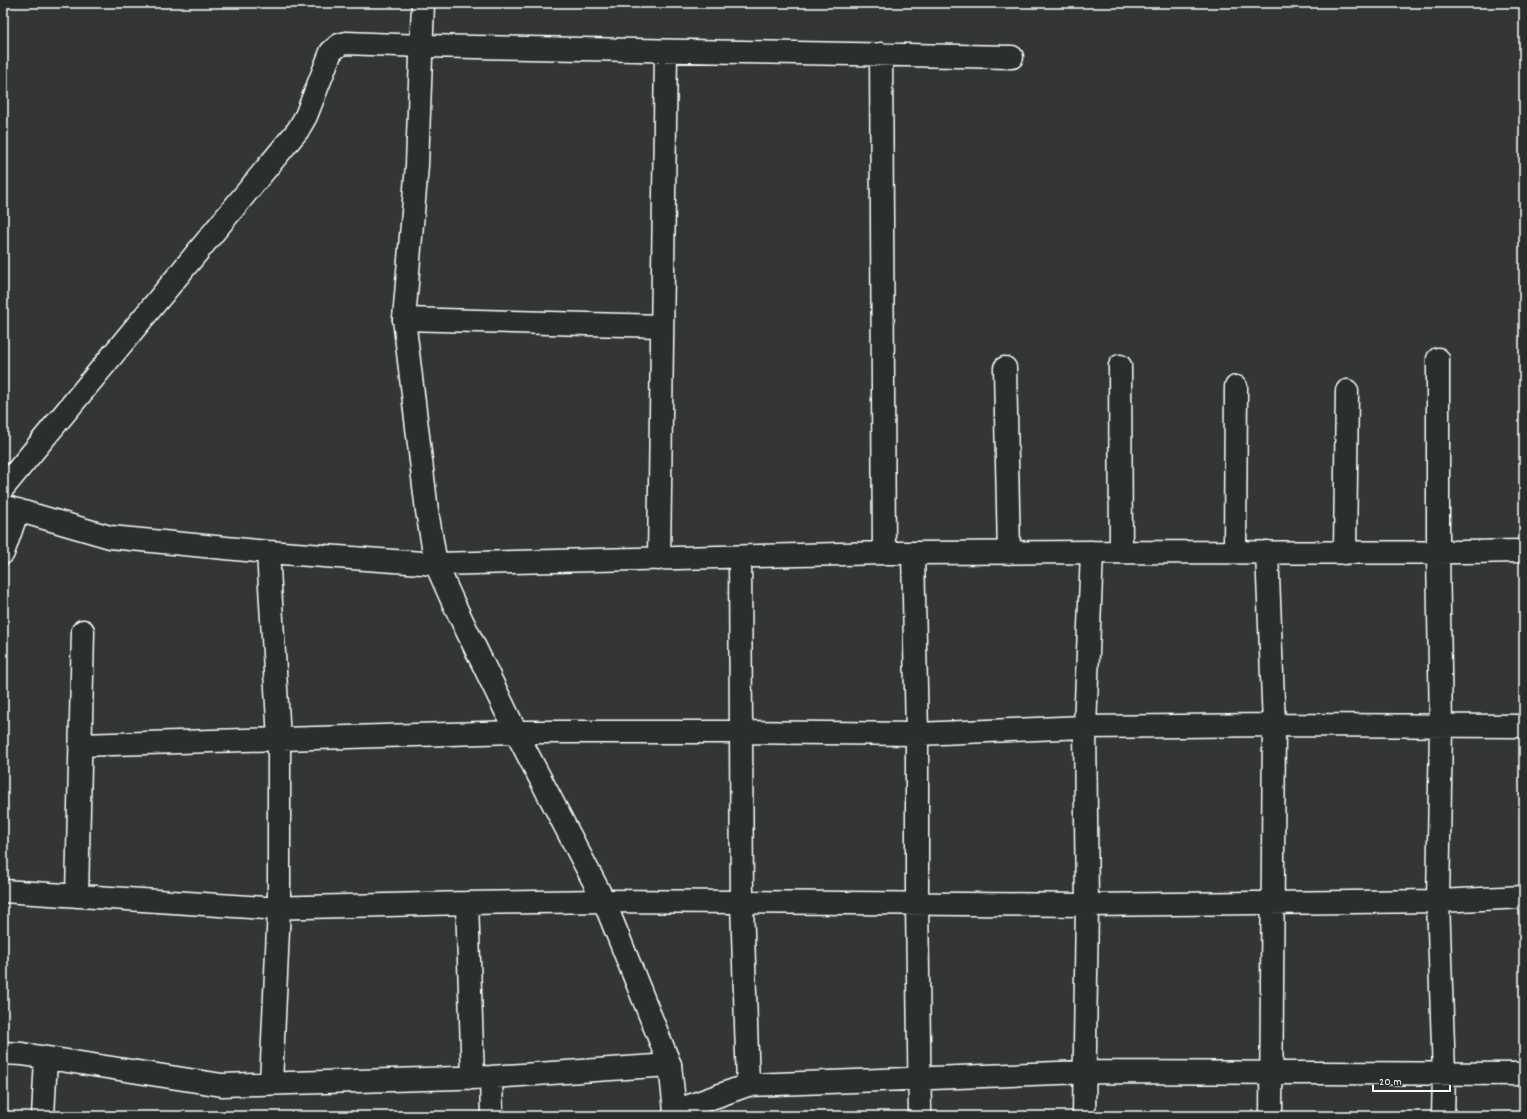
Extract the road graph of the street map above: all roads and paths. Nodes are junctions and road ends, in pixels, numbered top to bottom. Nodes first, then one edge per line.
1 (423, 3) edge
2 (422, 46) junction
3 (666, 52) junction
4 (881, 54) junction
5 (1012, 57) dead end
6 (404, 318) junction
7 (662, 326) junction
8 (1438, 359) dead end
9 (1120, 366) dead end
10 (1005, 368) dead end
11 (1236, 387) dead end
12 (1347, 391) dead end
13 (3, 488) edge
14 (11, 508) edge
15 (1524, 551) edge
16 (268, 552) junction
17 (1009, 552) junction
18 (1092, 552) junction
19 (1121, 552) junction
20 (1235, 552) junction
21 (1267, 552) junction
22 (3, 553) edge
23 (884, 553) junction
24 (913, 553) junction
25 (1344, 553) junction
26 (1438, 553) junction
27 (740, 557) junction
28 (659, 559) junction
29 (436, 564) junction
30 (83, 631) dead end
31 (1274, 725) junction
32 (1524, 726) edge
33 (1085, 727) junction
34 (1441, 727) junction
35 (516, 732) junction
36 (741, 732) junction
37 (917, 734) junction
38 (279, 740) junction
39 (80, 745) junction
40 (3, 891) edge
41 (77, 896) junction
42 (1524, 897) edge
43 (604, 901) junction
44 (1438, 901) junction
45 (467, 903) junction
46 (742, 903) junction
47 (917, 904) junction
48 (1273, 904) junction
49 (1087, 905) junction
50 (279, 908) junction
51 (3, 1053) edge
52 (46, 1058) junction
53 (670, 1065) junction
54 (1085, 1072) junction
55 (1271, 1073) junction
56 (1444, 1074) junction
57 (1524, 1074) edge
58 (482, 1078) junction
59 (920, 1078) junction
60 (271, 1083) junction
61 (748, 1085) junction
62 (674, 1114) edge
63 (43, 1116) edge
64 (492, 1116) edge
65 (920, 1116) edge
66 (1084, 1116) edge
67 (1271, 1116) edge
68 (1443, 1116) edge

1 - 2 street
2 - 3 street
2 - 6 street
2 - 13 street
3 - 4 street
3 - 7 street
4 - 5 street
4 - 23 street
6 - 7 street
6 - 29 street
7 - 28 street
8 - 26 street
9 - 19 street
10 - 17 street
11 - 20 street
12 - 25 street
14 - 16 street
14 - 22 street
15 - 26 street
16 - 29 street
16 - 38 street
17 - 18 street
17 - 24 street
18 - 19 street
18 - 33 street
19 - 20 street
20 - 21 street
21 - 25 street
21 - 31 street
23 - 24 street
23 - 27 street
24 - 37 street
25 - 26 street
26 - 34 street
27 - 28 street
27 - 36 street
28 - 29 street
29 - 35 street
30 - 39 street
31 - 33 street
31 - 34 street
31 - 48 street
32 - 34 street
33 - 37 street
33 - 49 street
34 - 44 street
35 - 36 street
35 - 38 street
35 - 43 street
36 - 37 street
36 - 46 street
37 - 47 street
38 - 39 street
38 - 50 street
39 - 41 street
40 - 41 street
41 - 50 street
42 - 44 street
43 - 45 street
43 - 46 street
43 - 53 street
44 - 48 street
44 - 56 street
45 - 50 street
45 - 58 street
46 - 47 street
46 - 61 street
47 - 49 street
47 - 59 street
48 - 49 street
48 - 55 street
49 - 54 street
50 - 60 street
51 - 52 street
52 - 60 street
52 - 63 street
53 - 58 street
53 - 62 street
54 - 55 street
54 - 59 street
54 - 66 street
55 - 56 street
55 - 67 street
56 - 57 street
56 - 68 street
58 - 60 street
58 - 64 street
59 - 61 street
59 - 65 street
61 - 62 street

